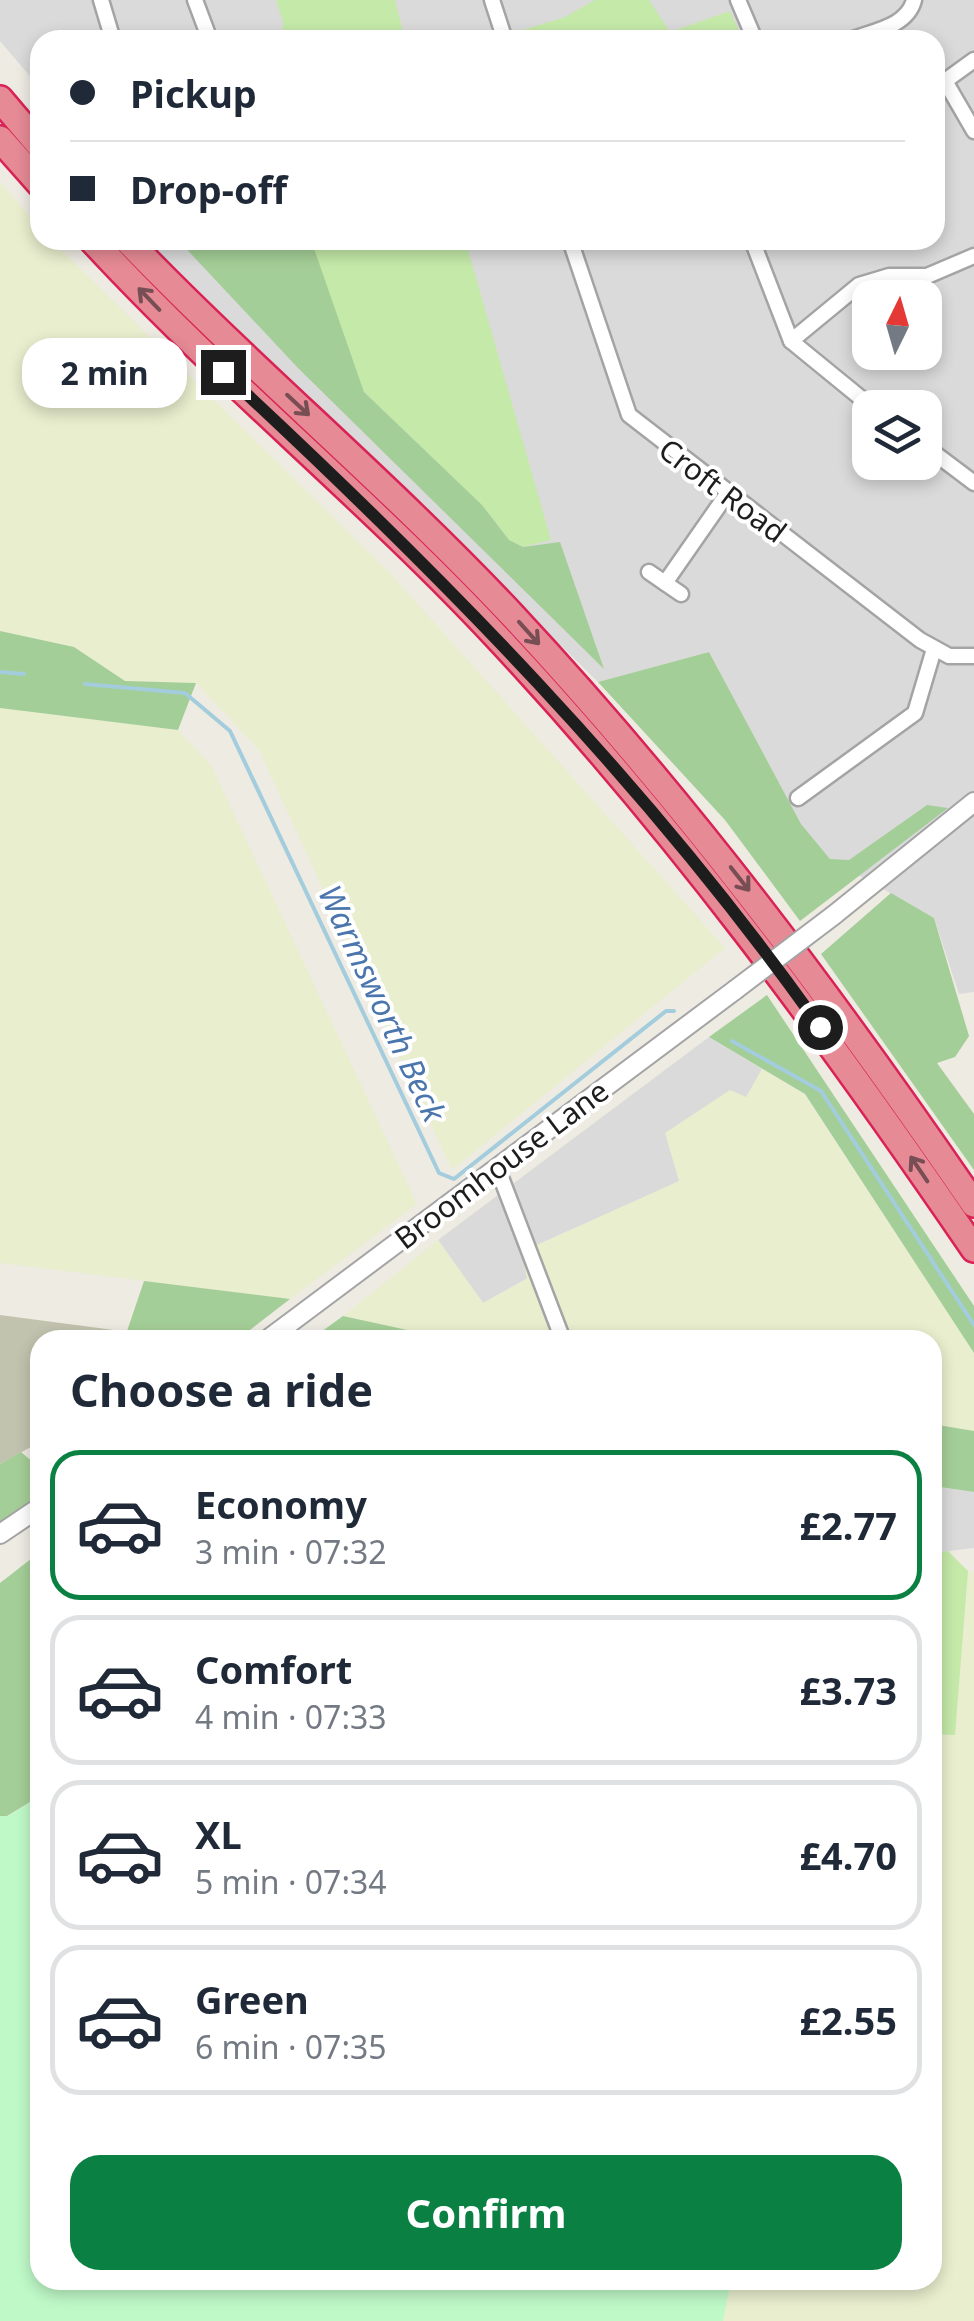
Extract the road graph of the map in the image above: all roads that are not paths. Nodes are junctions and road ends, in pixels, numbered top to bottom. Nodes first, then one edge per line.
1 (101, 0) edge
2 (195, 0) edge
3 (492, 0) edge
4 (738, 0) edge
5 (914, 0) edge
6 (111, 30) edge
7 (206, 30) edge
8 (502, 30) edge
9 (751, 30) edge
10 (878, 30) edge
11 (974, 60) edge
12 (945, 77) edge
13 (945, 88) edge
14 (0, 100) edge
15 (974, 132) edge
16 (30, 134) edge
17 (0, 139) edge
18 (30, 173) edge
19 (102, 250) edge
20 (136, 250) edge
21 (573, 250) edge
22 (756, 250) edge
23 (974, 256) edge
24 (791, 341) junction
25 (852, 391) edge
26 (942, 459) edge
27 (974, 483) edge
28 (727, 494) junction
29 (650, 572) dead end
30 (665, 583) junction
31 (681, 594) dead end
32 (934, 649) junction
33 (974, 656) edge
34 (798, 798) dead end
35 (974, 802) edge
36 (497, 1166) junction
37 (974, 1204) edge
38 (974, 1249) edge
39 (280, 1330) edge
40 (559, 1330) edge
41 (30, 1514) edge
42 (0, 1534) edge

1 - 6 street
2 - 7 street
3 - 8 street
4 - 9 street
5 - 10 street
11 - 12 street
13 - 15 street
14 - 16 highway
17 - 18 highway
38 -> 19 highway
20 -> 37 highway
21 - 28 street, Croft Road
22 - 24 street
23 - 24 street
24 - 25 street
26 - 27 street
28 - 30 street
28 - 32 street, Croft Road
29 - 30 street
30 - 31 street
32 - 33 street, Croft Road
32 - 34 street
35 - 36 street, Broomhouse Lane, bridge
36 - 39 street, Broomhouse Lane
36 - 40 street
41 - 42 street

